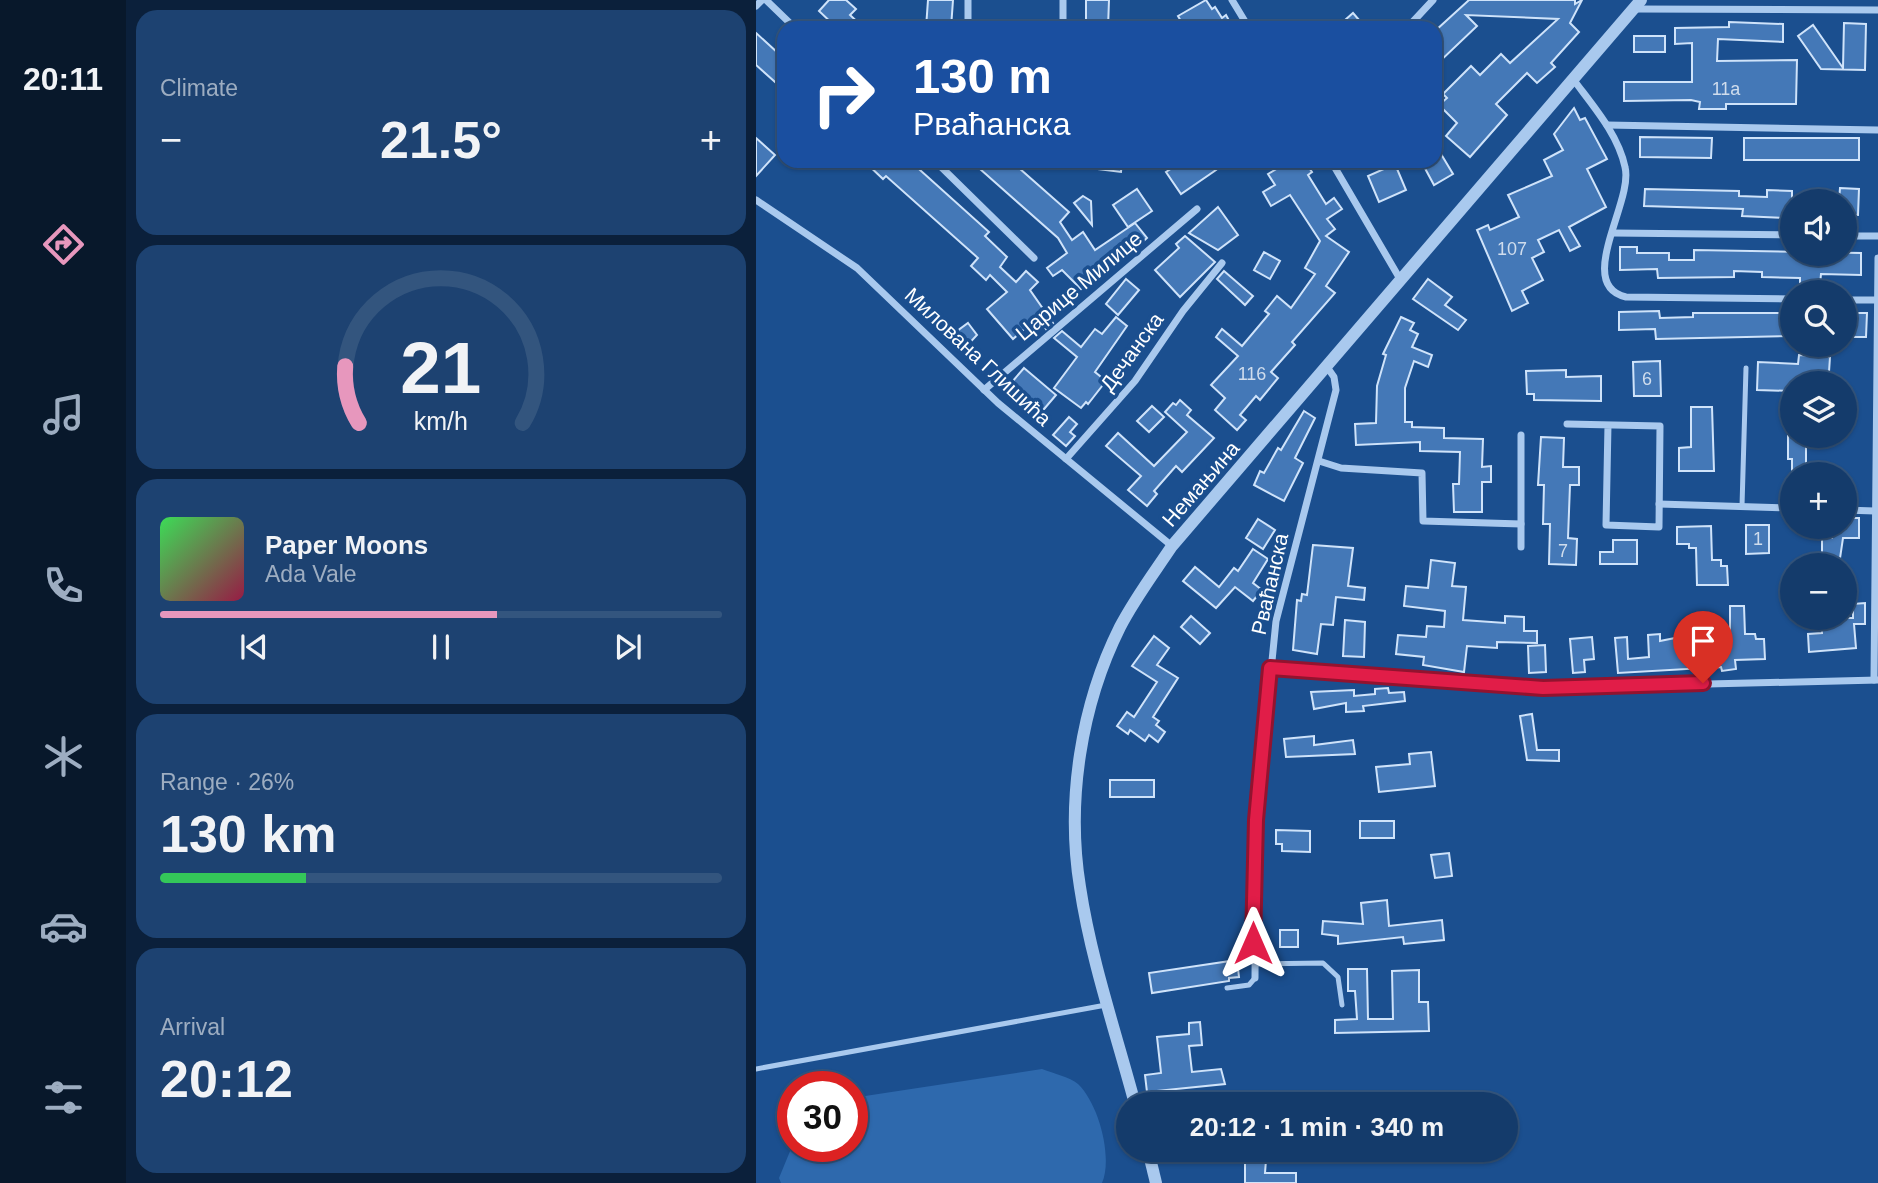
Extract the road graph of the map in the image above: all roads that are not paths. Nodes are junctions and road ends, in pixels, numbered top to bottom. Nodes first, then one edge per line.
1 (764, 0) edge
2 (968, 0) edge
3 (1063, 0) edge
4 (1232, 0) edge
5 (1433, 0) edge
6 (1637, 4) edge
7 (756, 6) edge
8 (1878, 10) edge
9 (787, 21) edge
10 (968, 21) edge
11 (1063, 21) edge
12 (1246, 21) edge
13 (1414, 21) edge
14 (1573, 79) junction
15 (1607, 125) junction
16 (1878, 130) edge
17 (942, 168) edge
18 (1335, 168) edge
19 (756, 200) edge
20 (1197, 209) dead end
21 (1613, 233) junction
22 (1780, 235) edge
23 (1857, 236) edge
24 (1878, 236) edge
25 (1034, 258) dead end
26 (1878, 258) edge
27 (1222, 263) dead end
28 (1400, 279) junction
29 (1780, 299) edge
30 (1857, 300) edge
31 (1877, 300) edge
32 (1877, 358) edge
33 (1327, 368) junction
34 (1746, 368) dead end
35 (984, 390) junction
36 (1567, 424) dead end
37 (1608, 425) junction
38 (1521, 435) dead end
39 (1066, 459) junction
40 (1319, 461) junction
41 (1659, 504) junction
42 (1742, 506) junction
43 (1780, 508) edge
44 (1857, 510) edge
45 (1876, 511) edge
46 (1521, 524) junction
47 (1172, 547) junction
48 (1521, 547) dead end
49 (1270, 668) junction
50 (1876, 680) edge
51 (1254, 964) junction
52 (1255, 978) joint
53 (1227, 988) dead end
54 (1109, 1005) junction
55 (1342, 1005) dead end
56 (756, 1069) edge
57 (1132, 1092) edge
58 (1150, 1162) edge
59 (1156, 1183) edge

1 - 7 street
1 - 9 street
2 - 10 street
3 - 11 street
4 - 12 street
5 - 13 street
6 - 8 street
6 - 14 street, Немањина
14 - 15 street
14 - 28 street, Немањина
15 - 16 street
15 - 21 street
17 - 25 street
18 - 28 street
19 - 35 street, Милована Глишића
20 - 35 street, Царице Милице
21 - 22 street
21 - 29 street
23 - 24 street
26 - 31 street
27 - 39 street, Дечанска
28 - 33 street, Немањина
30 - 31 street
31 - 32 street
32 - 45 street
33 - 40 street, Рваћанска
33 - 47 street, Немањина
34 - 42 lane
35 - 39 street, Милована Глишића
36 - 37 street
37 - 41 street
37 - 41 street
38 - 46 street
39 - 47 street, Милована Глишића
40 - 46 street
40 - 49 street, Рваћанска
41 - 42 street
42 - 43 street
44 - 45 street
45 - 50 street
46 - 48 street
47 - 54 street, Немањина
49 - 50 street, Рваћанска
49 - 51 street
51 - 52 street
51 - 55 lane
52 - 53 lane
54 - 56 lane
54 - 57 street, Немањина
58 - 59 street

